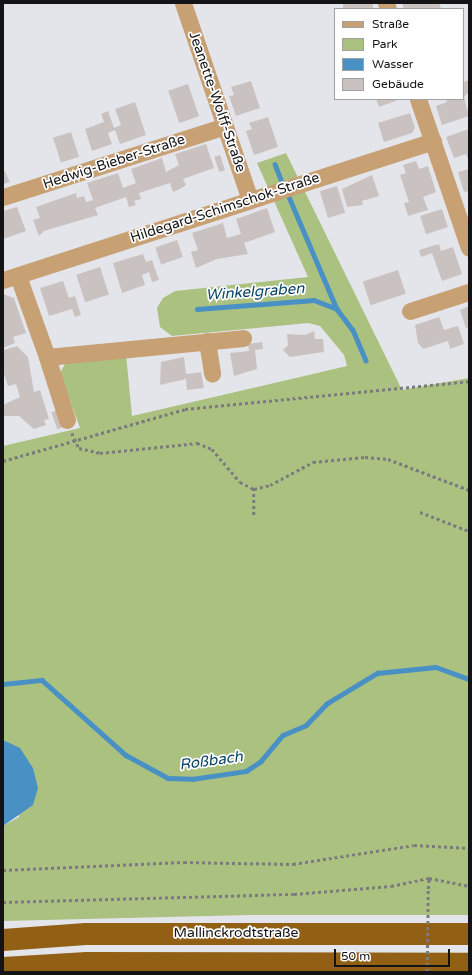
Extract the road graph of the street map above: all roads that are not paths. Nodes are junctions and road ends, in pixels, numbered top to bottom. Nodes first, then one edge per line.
1 (184, 3) edge
2 (418, 100) edge
3 (225, 126) junction
4 (433, 141) junction
5 (3, 197) edge
6 (250, 200) junction
7 (469, 248) edge
8 (10, 278) edge
9 (469, 292) edge
10 (410, 311) dead end
11 (243, 338) dead end
12 (207, 341) junction
13 (47, 357) junction
14 (212, 374) dead end
15 (67, 420) dead end
16 (469, 934) edge
17 (3, 940) edge
18 (469, 964) edge
19 (3, 968) edge

1 - 3 street, Jeanette-Wolff-Straße
2 - 4 street
3 - 5 street, Hedwig-Bieber-Straße
3 - 6 street, Jeanette-Wolff-Straße
4 - 6 street, Hildegard-Schimschok-Straße
4 - 7 street
6 - 8 street, Hildegard-Schimschok-Straße
8 - 13 street, Hildegard-Schimschok-Straße
9 - 10 street
11 - 12 street
12 - 13 street
12 - 14 street
13 - 15 street, Hildegard-Schimschok-Straße
16 - 17 highway, Mallinckrodtstraße
18 - 19 highway, Mallinckrodtstraße

